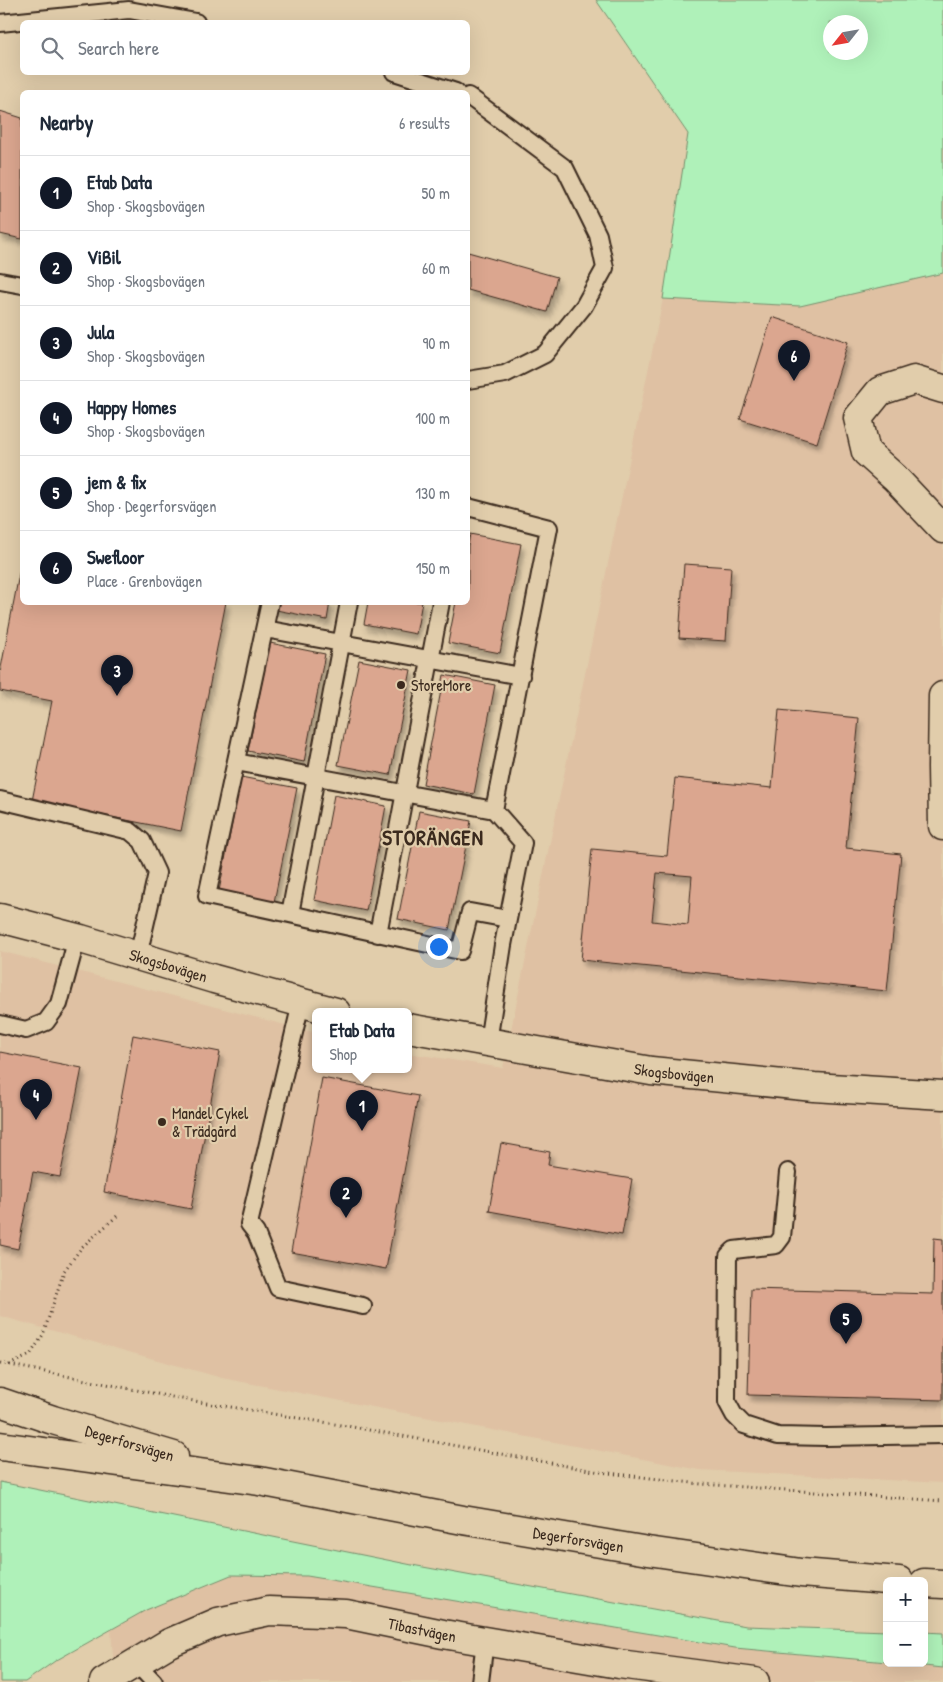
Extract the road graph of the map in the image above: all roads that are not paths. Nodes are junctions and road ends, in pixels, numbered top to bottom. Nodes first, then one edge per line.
1 (30, 20) edge
2 (185, 20) edge
3 (20, 21) edge
4 (0, 23) edge
5 (403, 75) edge
6 (450, 90) edge
7 (470, 97) edge
8 (0, 280) edge
9 (20, 285) edge
10 (470, 380) edge
11 (943, 389) edge
12 (470, 508) edge
13 (943, 530) edge
14 (269, 605) edge
15 (347, 605) edge
16 (440, 605) edge
17 (265, 630) junction
18 (341, 643) junction
19 (430, 659) junction
20 (521, 676) junction
21 (943, 696) edge
22 (236, 762) junction
23 (316, 776) junction
24 (405, 793) junction
25 (0, 800) edge
26 (494, 810) junction
27 (943, 826) edge
28 (290, 914) junction
29 (0, 918) edge
30 (508, 919) junction
31 (378, 934) junction
32 (77, 938) junction
33 (138, 956) junction
34 (301, 1003) junction
35 (320, 1008) edge
36 (0, 1024) edge
37 (412, 1029) edge
38 (488, 1042) junction
39 (943, 1095) edge
40 (788, 1172) dead end
41 (363, 1306) dead end
42 (0, 1402) edge
43 (943, 1435) edge
44 (0, 1446) edge
45 (259, 1481) junction
46 (883, 1580) edge
47 (928, 1583) edge
48 (943, 1584) edge
49 (485, 1641) junction
50 (145, 1672) edge
51 (104, 1682) edge
52 (480, 1682) edge
53 (755, 1682) edge

1 - 2 lane
3 - 4 lane
5 - 6 lane
7 - 10 lane
8 - 9 lane
11 - 13 street
12 - 20 lane
14 - 17 lane
15 - 18 lane
16 - 19 lane
17 - 18 lane
17 - 22 lane
18 - 19 lane
18 - 23 lane
19 - 20 lane
19 - 24 lane
20 - 26 lane
21 - 27 street
22 - 23 lane
22 - 28 lane
23 - 24 lane
23 - 28 lane
24 - 26 lane
24 - 31 lane
25 - 33 lane
26 - 30 lane
28 - 31 lane
29 - 32 street, Skogsbovägen
30 - 31 lane
30 - 38 lane
32 - 33 street, Skogsbovägen
32 - 36 lane
33 - 34 street, Skogsbovägen
34 - 35 street, Skogsbovägen
34 - 41 lane
37 - 38 street, Skogsbovägen
38 - 39 street, Skogsbovägen
40 - 43 lane
42 - 45 street, Degerforsvägen
44 - 45 street, Degerforsvägen
45 - 46 street, Degerforsvägen
47 - 48 street
49 - 50 street, Tibastvägen
49 - 52 lane
49 - 53 street, Tibastvägen
50 - 51 street, Tibastvägen

